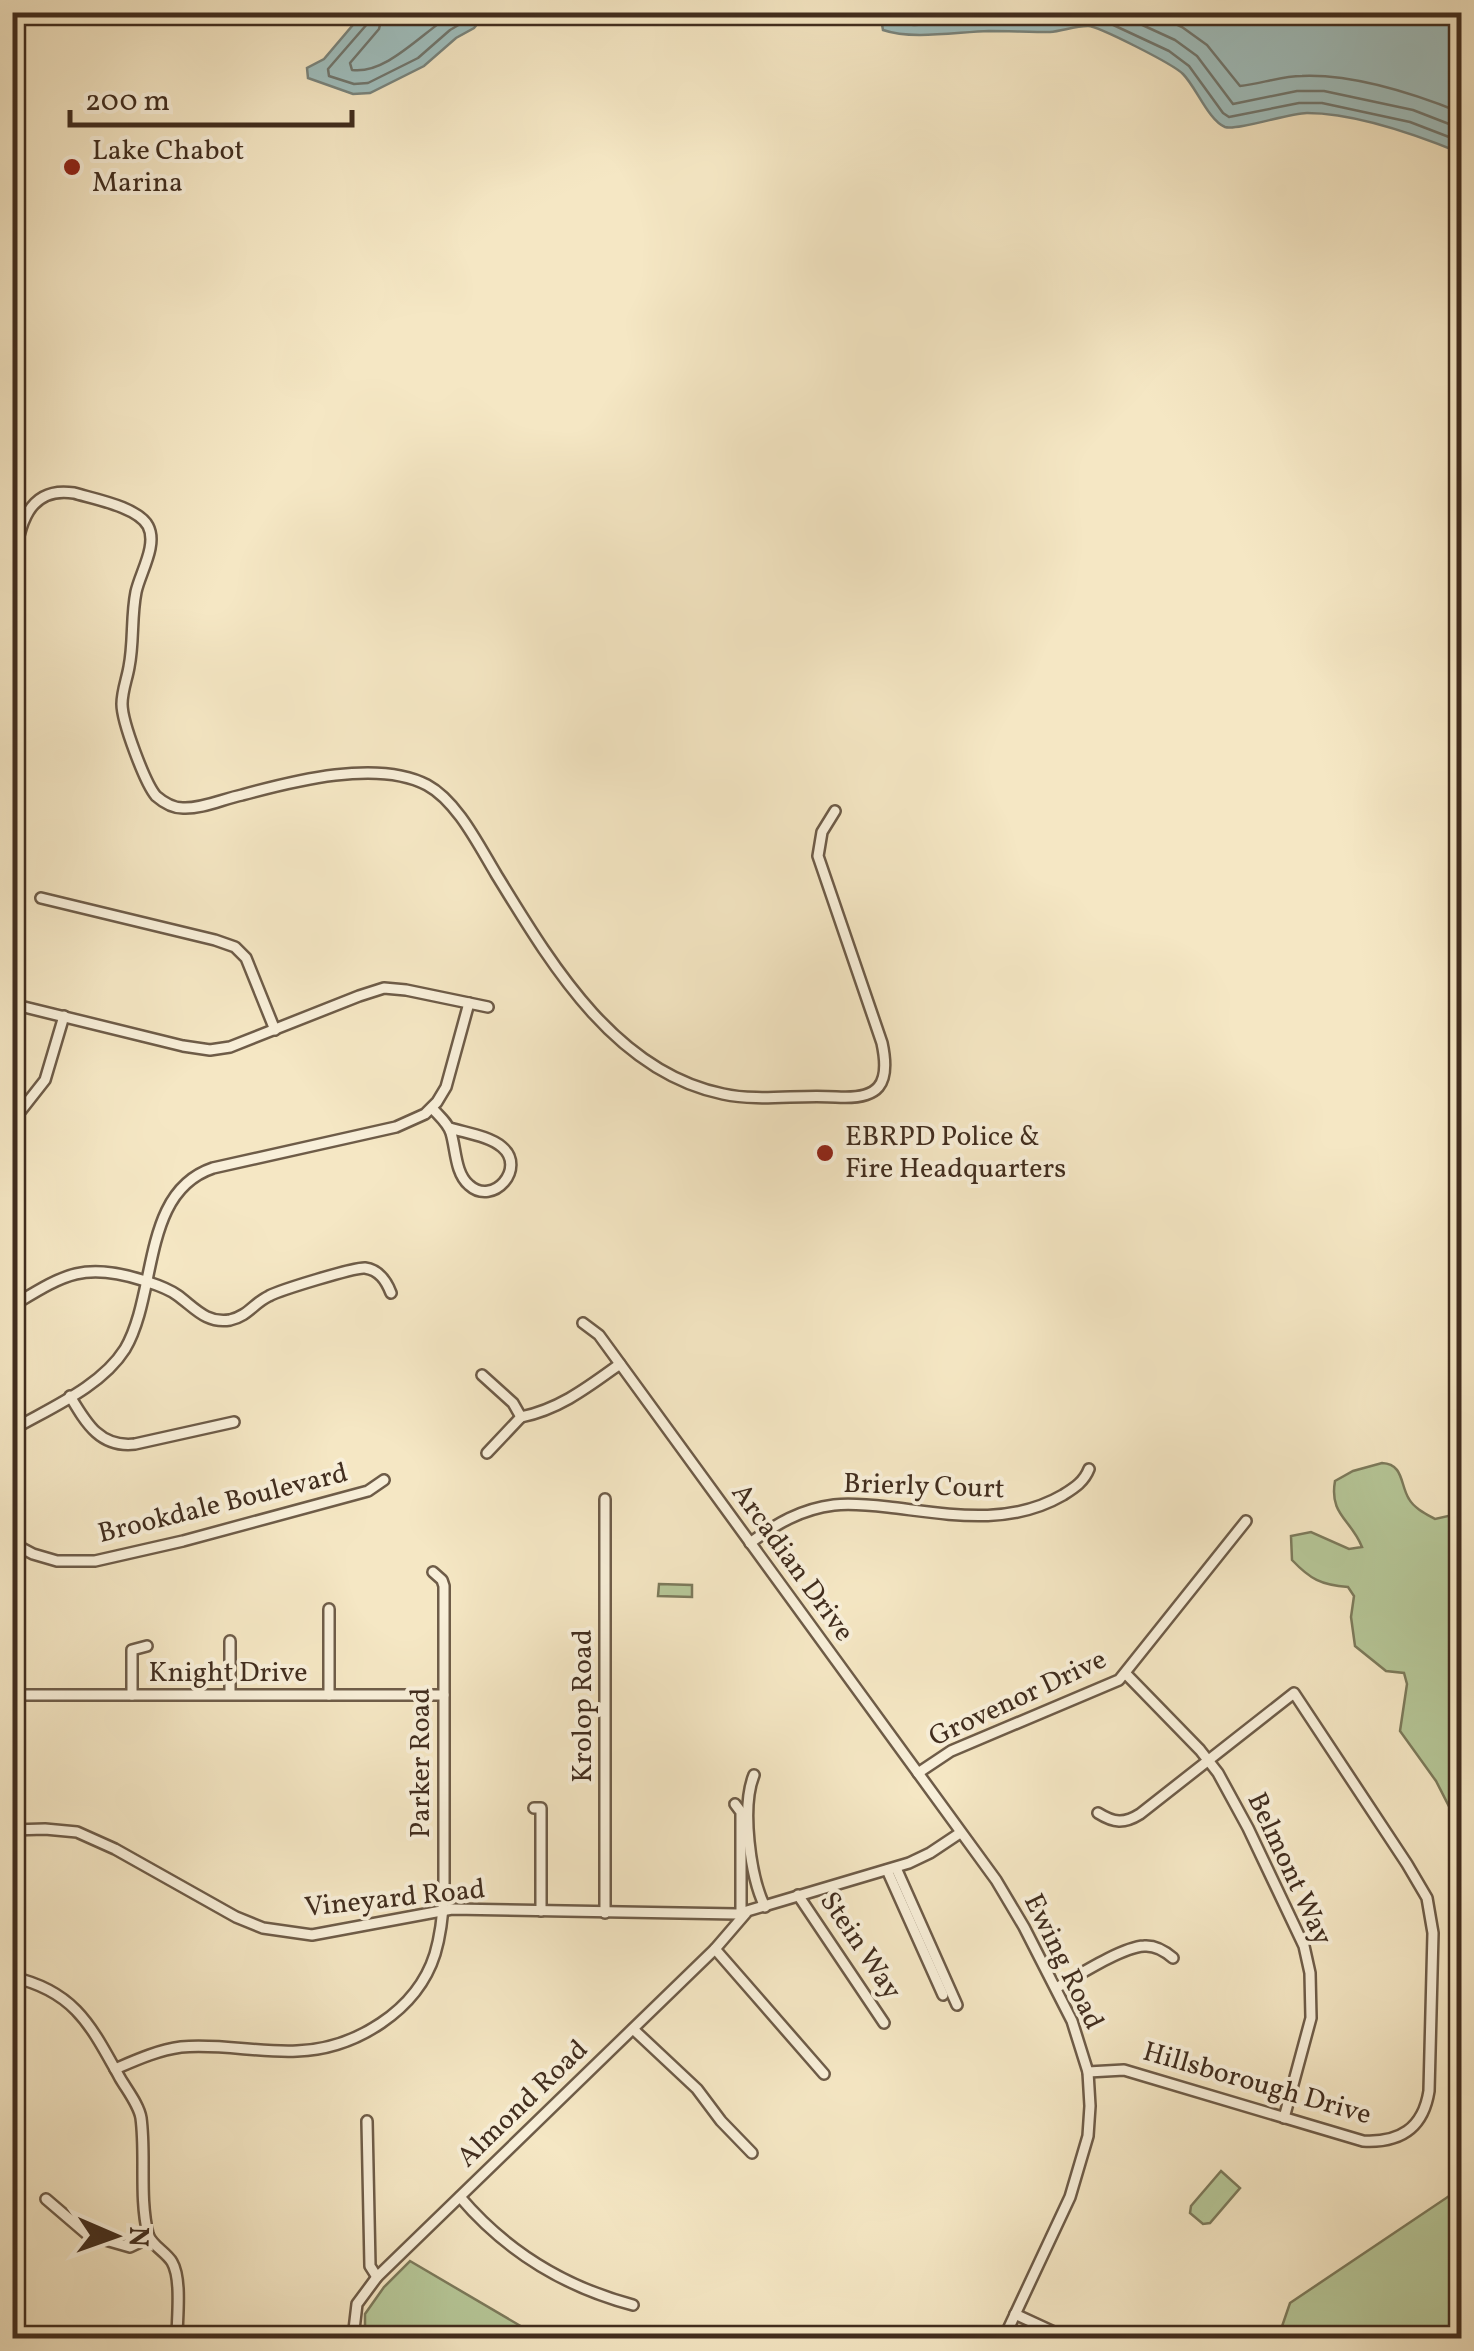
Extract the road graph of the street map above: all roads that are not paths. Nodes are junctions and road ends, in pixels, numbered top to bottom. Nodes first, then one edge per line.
1 (12, 571) edge
2 (834, 811) dead end
3 (41, 898) dead end
4 (469, 1003) junction
5 (12, 1004) edge
6 (488, 1006) dead end
7 (64, 1016) junction
8 (275, 1030) junction
9 (432, 1108) junction
10 (12, 1122) edge
11 (450, 1128) junction
12 (147, 1282) junction
13 (391, 1293) dead end
14 (12, 1306) edge
15 (584, 1323) dead end
16 (620, 1364) junction
17 (482, 1375) dead end
18 (70, 1396) junction
19 (521, 1417) junction
20 (234, 1422) dead end
21 (12, 1430) edge
22 (487, 1453) dead end
23 (1090, 1469) dead end
24 (384, 1480) dead end
25 (605, 1500) dead end
26 (1246, 1521) dead end
27 (12, 1543) edge
28 (750, 1543) junction
29 (432, 1572) dead end
30 (330, 1609) dead end
31 (230, 1641) dead end
32 (147, 1646) dead end
33 (1126, 1674) junction
34 (12, 1694) edge
35 (230, 1694) junction
36 (132, 1695) junction
37 (329, 1695) junction
38 (444, 1695) junction
39 (1208, 1760) junction
40 (918, 1773) junction
41 (754, 1776) dead end
42 (735, 1804) dead end
43 (534, 1808) dead end
44 (1098, 1813) dead end
45 (12, 1830) edge
46 (960, 1833) junction
47 (891, 1869) junction
48 (798, 1895) junction
49 (764, 1906) junction
50 (443, 1910) junction
51 (541, 1911) junction
52 (606, 1913) junction
53 (744, 1913) junction
54 (715, 1949) junction
55 (1173, 1958) dead end
56 (12, 1977) edge
57 (1056, 1988) junction
58 (943, 1996) dead end
59 (957, 2005) dead end
60 (884, 2023) dead end
61 (632, 2030) junction
62 (115, 2069) junction
63 (1088, 2072) junction
64 (824, 2074) dead end
65 (1284, 2118) junction
66 (368, 2121) dead end
67 (752, 2154) dead end
68 (460, 2197) junction
69 (46, 2198) dead end
70 (149, 2238) junction
71 (377, 2277) junction
72 (633, 2305) dead end
73 (1016, 2314) junction
74 (12, 2333) edge
75 (18, 2338) edge
76 (177, 2338) edge
77 (353, 2338) edge
78 (1004, 2338) edge
79 (1067, 2338) edge

1 - 2 street
3 - 8 street
4 - 6 street
4 - 8 street
4 - 9 street
5 - 7 street
7 - 8 street
7 - 10 street
9 - 11 street
9 - 12 street
11 - 11 street
12 - 13 street
12 - 14 street
12 - 18 street
15 - 16 street, Arcadian Drive
16 - 19 street
16 - 28 street, Arcadian Drive
17 - 19 street
18 - 20 street
18 - 21 street
19 - 22 street
23 - 28 street, Brierly Court
24 - 27 street, Brookdale Boulevard
25 - 52 street, Krolop Road
26 - 33 street, Grovenor Drive
28 - 40 street, Arcadian Drive
29 - 38 street, Parker Road
30 - 37 street
31 - 35 street
32 - 36 street
33 - 39 street, Belmont Way
33 - 40 street, Grovenor Drive
34 - 36 street, Knight Drive
35 - 36 street, Knight Drive
35 - 37 street, Knight Drive
37 - 38 street, Knight Drive
38 - 50 street, Parker Road
39 - 44 street
39 - 65 street, Belmont Way
39 - 65 street, Hillsborough Drive
40 - 46 street, Arcadian Drive
41 - 49 street
42 - 53 street
43 - 51 street
45 - 50 street, Vineyard Road
46 - 47 street
46 - 57 street, Ewing Road
47 - 48 street
47 - 58 street
47 - 59 street
48 - 49 street
48 - 60 street, Stein Way
49 - 53 street
50 - 51 street, Vineyard Road
50 - 62 street, Parker Road
51 - 52 street, Vineyard Road
52 - 53 street, Vineyard Road
53 - 54 street, Almond Road
54 - 61 street, Almond Road
54 - 64 street
55 - 57 street
56 - 62 street
57 - 63 street, Ewing Road
61 - 67 street
61 - 68 street, Almond Road
62 - 70 street
63 - 65 street, Hillsborough Drive
63 - 73 street, Ewing Road
66 - 71 street
68 - 71 street, Almond Road
68 - 72 street
69 - 70 street
70 - 76 street
71 - 77 street, Almond Road
73 - 78 street, Ewing Road
73 - 79 street
74 - 75 street

